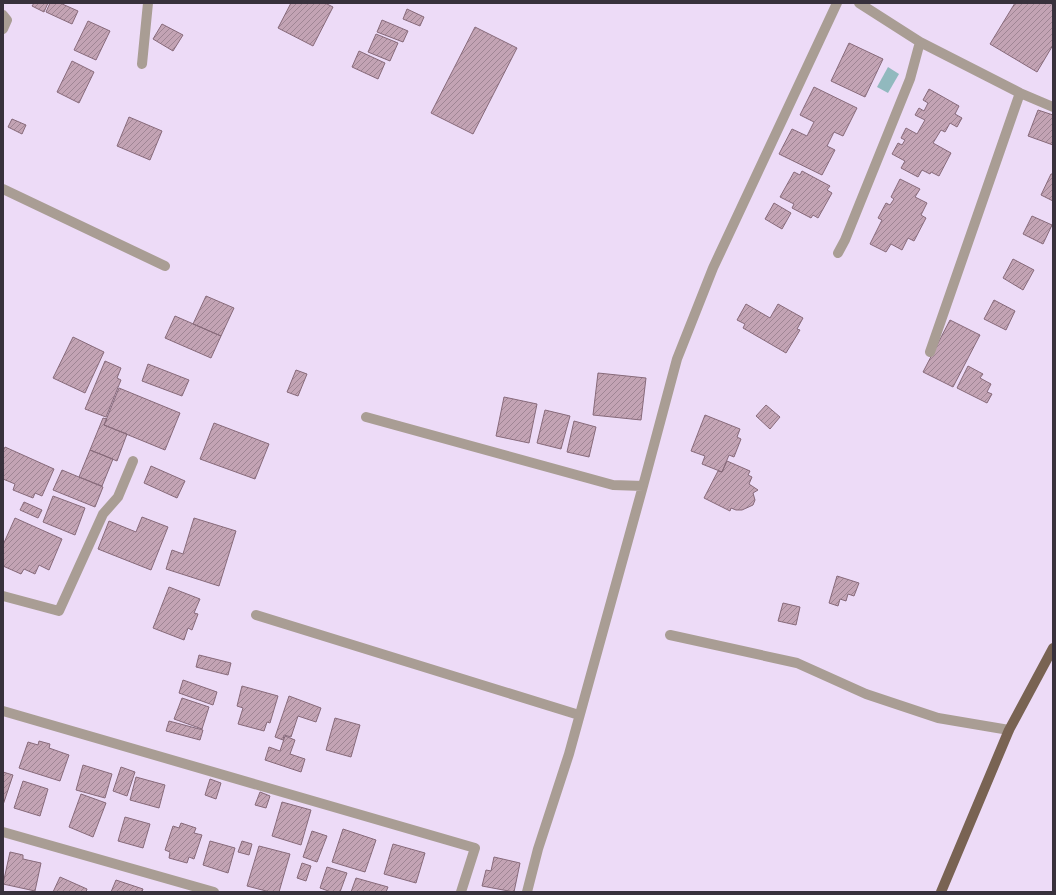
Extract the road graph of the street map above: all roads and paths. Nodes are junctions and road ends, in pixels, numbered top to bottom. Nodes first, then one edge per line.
1 (148, 3) edge
2 (837, 3) edge
3 (859, 3) edge
4 (3, 15) edge
5 (3, 29) edge
6 (920, 42) junction
7 (142, 64) dead end
8 (1020, 93) junction
9 (1053, 107) edge
10 (3, 189) edge
11 (838, 252) dead end
12 (165, 266) dead end
13 (930, 352) dead end
14 (366, 417) dead end
15 (133, 461) dead end
16 (643, 486) junction
17 (3, 596) edge
18 (256, 615) dead end
19 (670, 635) dead end
20 (1053, 648) edge
21 (3, 711) edge
22 (579, 716) junction
23 (1009, 730) junction
24 (3, 832) edge
25 (214, 892) edge
26 (460, 892) edge
27 (527, 892) edge
28 (941, 892) edge

1 - 7 street
2 - 16 street
3 - 6 street
4 - 5 street
6 - 8 street
6 - 11 street
8 - 9 street
8 - 13 street
10 - 12 street
14 - 16 street
15 - 17 street
16 - 22 street
18 - 22 street
19 - 23 street
20 - 23 main road
21 - 26 street
22 - 27 street
23 - 28 main road
24 - 25 street

